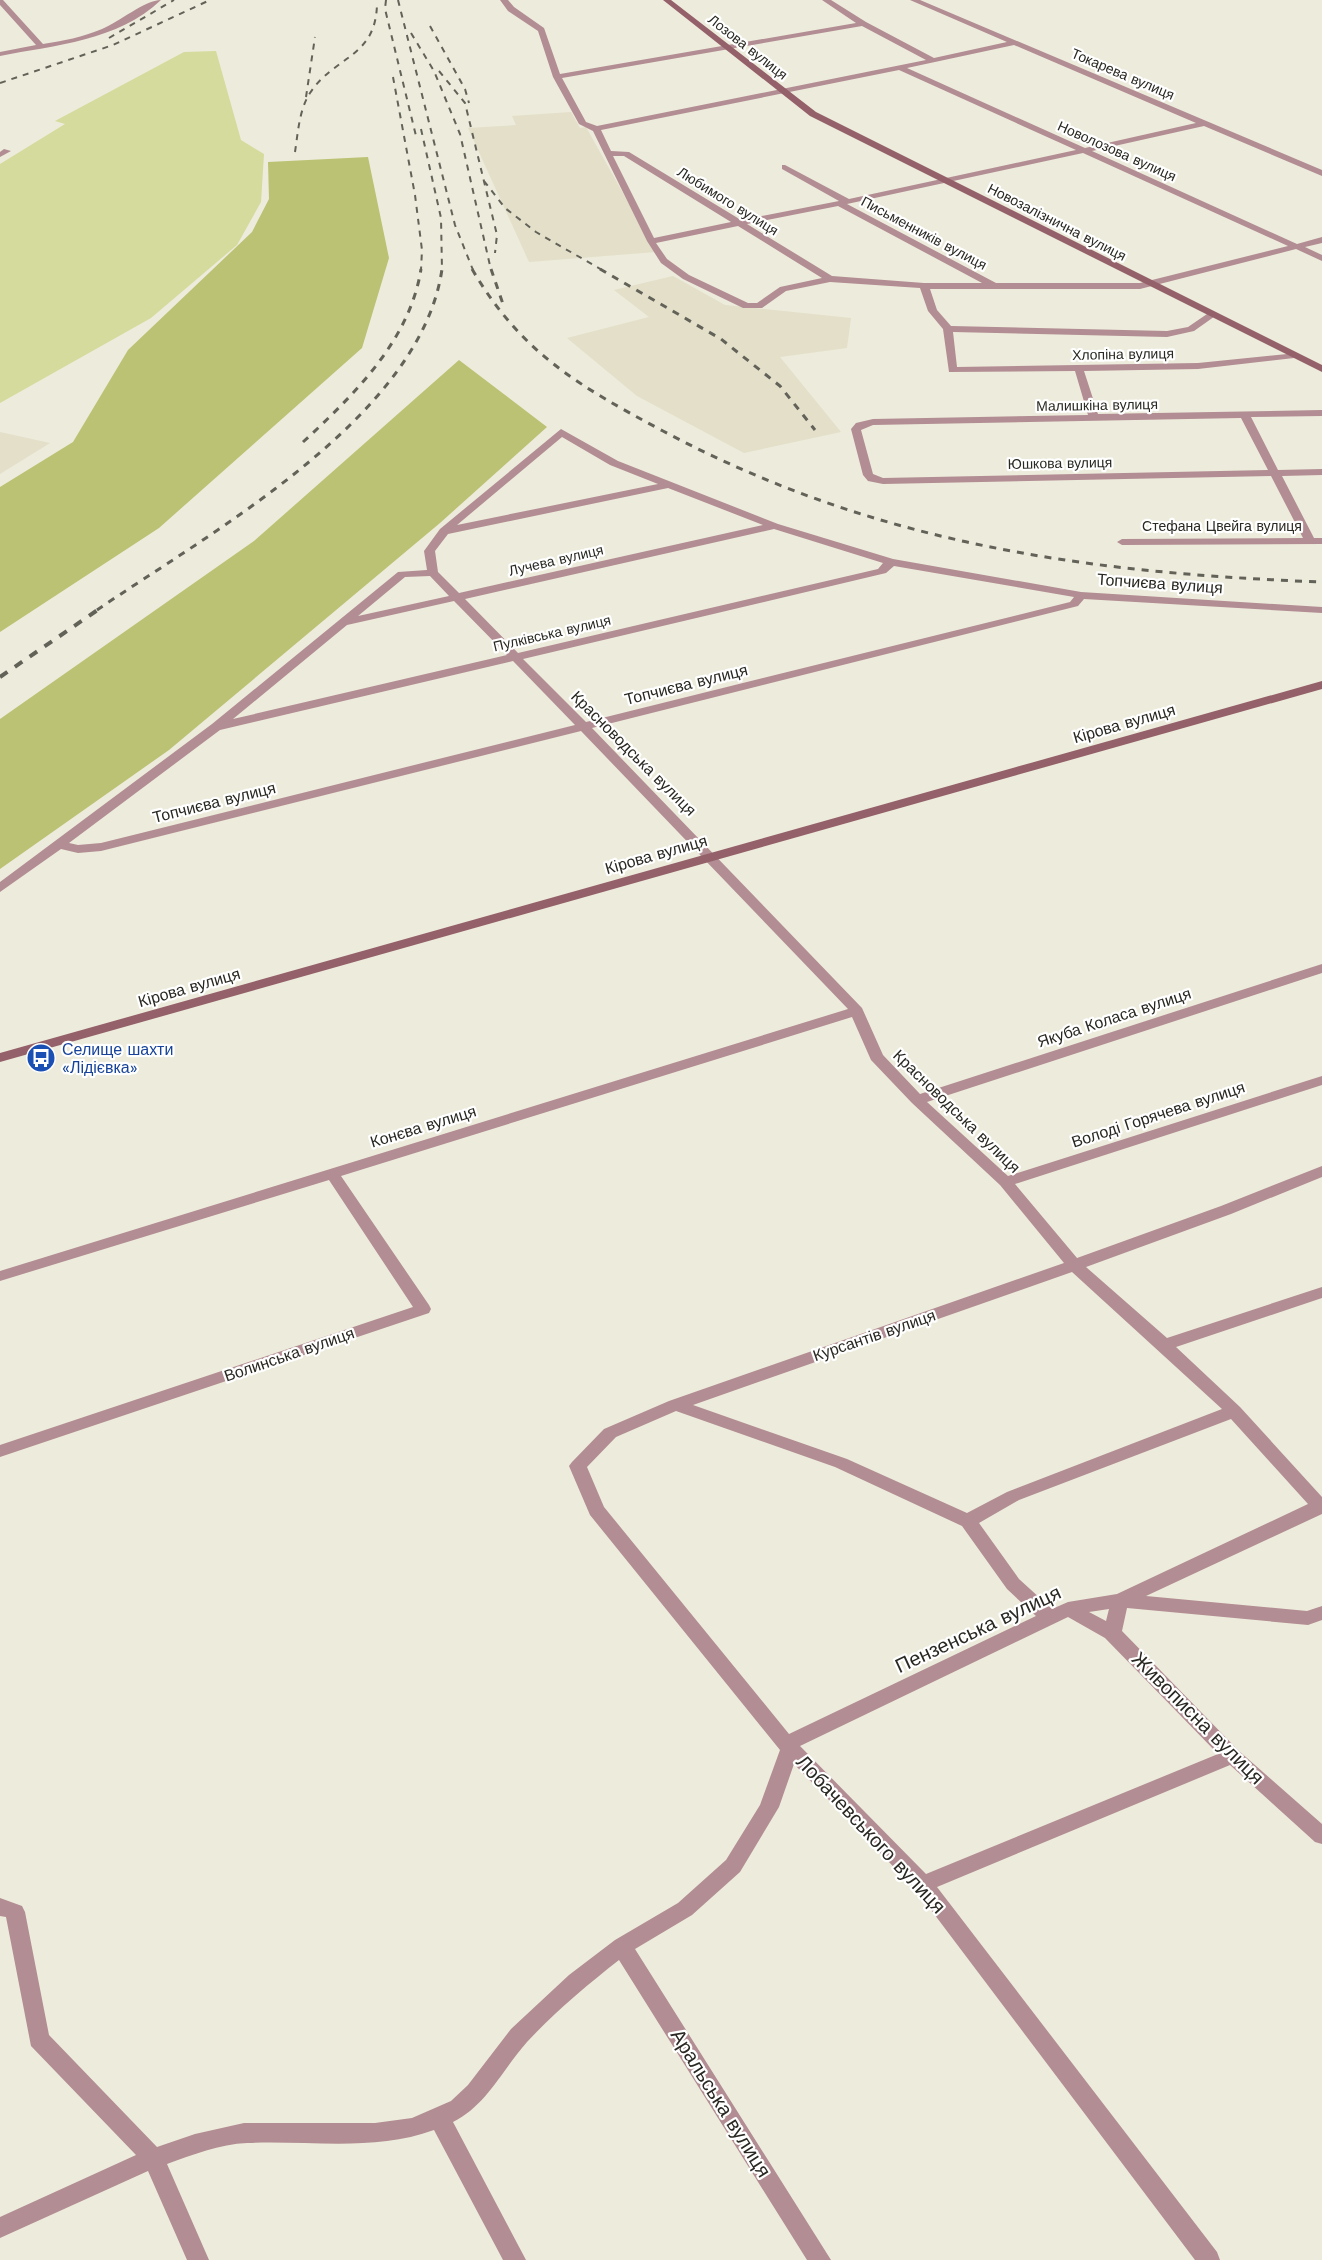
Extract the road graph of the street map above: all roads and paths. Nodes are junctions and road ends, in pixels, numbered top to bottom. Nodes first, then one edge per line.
1 (157, 0) edge
2 (504, 0) edge
3 (667, 0) edge
4 (826, 0) edge
5 (914, 0) edge
6 (0, 1) edge
7 (863, 24) junction
8 (1014, 43) junction
9 (40, 45) junction
10 (728, 48) junction
11 (0, 54) edge
12 (934, 61) junction
13 (901, 68) junction
14 (557, 77) junction
15 (784, 92) junction
16 (1205, 123) junction
17 (596, 129) junction
18 (1084, 151) junction
19 (609, 153) junction
20 (784, 167) dead end
21 (1322, 173) edge
22 (946, 182) junction
23 (844, 203) junction
24 (741, 225) junction
25 (1322, 240) edge
26 (651, 241) junction
27 (1297, 246) junction
28 (1322, 258) edge
29 (830, 279) junction
30 (1150, 284) junction
31 (924, 286) junction
32 (995, 286) junction
33 (1213, 314) junction
34 (948, 329) junction
35 (1294, 355) junction
36 (1079, 369) junction
37 (1322, 369) edge
38 (1322, 413) edge
39 (1245, 415) junction
40 (1094, 418) junction
41 (873, 423) joint
42 (1322, 472) edge
43 (1275, 473) junction
44 (668, 484) junction
45 (774, 526) junction
46 (444, 531) junction
47 (1316, 541) edge
48 (1122, 542) dead end
49 (891, 562) junction
50 (433, 573) junction
51 (1080, 595) junction
52 (456, 598) junction
53 (1322, 610) edge
54 (345, 623) junction
55 (514, 657) junction
56 (1322, 685) edge
57 (216, 727) junction
58 (582, 727) junction
59 (60, 845) junction
60 (710, 856) junction
61 (0, 888) edge
62 (1322, 968) edge
63 (857, 1011) junction
64 (0, 1058) edge
65 (1322, 1080) edge
66 (917, 1100) junction
67 (1322, 1171) edge
68 (332, 1173) junction
69 (1005, 1182) junction
70 (1074, 1265) junction
71 (0, 1276) edge
72 (1322, 1292) edge
73 (1164, 1345) junction
74 (675, 1405) junction
75 (1234, 1411) junction
76 (0, 1451) edge
77 (578, 1466) joint
78 (1321, 1506) edge
79 (968, 1521) junction
80 (1120, 1600) junction
81 (1068, 1609) junction
82 (1322, 1613) edge
83 (1050, 1618) junction
84 (1112, 1633) junction
85 (788, 1746) junction
86 (1232, 1756) junction
87 (1322, 1836) edge
88 (923, 1884) junction
89 (0, 1907) edge
90 (622, 1946) junction
91 (439, 2118) junction
92 (153, 2158) junction
93 (0, 2228) edge
94 (198, 2260) edge
95 (515, 2260) edge
96 (820, 2260) edge
97 (1209, 2260) edge

1 - 9 street
2 - 14 street
3 - 10 main road, Лозова вулиця
4 - 7 street
5 - 8 street, Токарева вулиця
6 - 9 street
7 - 10 street
7 - 12 street
8 - 12 street
8 - 16 street, Токарева вулиця
9 - 11 street
10 - 14 street
10 - 15 main road, Лозова вулиця
12 - 13 street
13 - 15 street
13 - 18 street, Новолозова вулиця
14 - 17 street
15 - 17 street
15 - 22 main road, Новозалізнична вулиця
16 - 18 street
16 - 21 street, Токарева вулиця
17 - 19 street
18 - 22 street
18 - 27 street, Новолозова вулиця
19 - 24 street, Любимого вулиця
19 - 26 street
20 - 23 street, Письменників вулиця
22 - 23 street
22 - 30 main road, Новозалізнична вулиця
23 - 24 street
23 - 32 street, Письменників вулиця
24 - 26 street
24 - 29 street, Любимого вулиця
25 - 27 street
26 - 29 street
27 - 28 street, Новолозова вулиця
27 - 30 street
29 - 31 street
30 - 32 street
30 - 33 main road, Новозалізнична вулиця
31 - 32 street
31 - 34 street
33 - 34 street, Хлопіна вулиця
33 - 35 main road, Новозалізнична вулиця
34 - 36 street, Хлопіна вулиця
35 - 36 street, Хлопіна вулиця
35 - 37 main road, Новозалізнична вулиця
36 - 40 street
38 - 39 street, Малишкіна вулиця
39 - 40 street, Малишкіна вулиця
39 - 43 street
40 - 41 street, Малишкіна вулиця
41 - 43 street, Юшкова вулиця
42 - 43 street, Юшкова вулиця
43 - 47 street
44 - 45 street
44 - 46 street
44 - 46 street
45 - 49 street
45 - 52 street, Лучева вулиця
46 - 50 street
47 - 48 street, Стефана Цвейга вулиця
49 - 51 street
49 - 55 street, Пулківська вулиця
50 - 52 street, Красноводська вулиця
50 - 54 street
51 - 53 street, Топчиєва вулиця
51 - 58 street, Топчиєва вулиця
52 - 54 street, Лучева вулиця
52 - 55 street, Красноводська вулиця
54 - 57 street
55 - 57 street, Пулківська вулиця
55 - 58 street, Красноводська вулиця
56 - 60 main road, Кірова вулиця
57 - 59 street
58 - 59 street, Топчиєва вулиця
58 - 60 street, Красноводська вулиця
59 - 61 street
60 - 63 street, Красноводська вулиця
60 - 64 main road, Кірова вулиця
62 - 66 street, Якуба Коласа вулиця
63 - 66 street, Красноводська вулиця
63 - 68 street, Конєва вулиця
65 - 69 street, Володі Горячева вулиця
66 - 69 street, Красноводська вулиця
67 - 70 street, Курсантів вулиця
68 - 71 street, Конєва вулиця
68 - 76 street, Волинська вулиця
69 - 70 street, Красноводська вулиця
70 - 73 street, Красноводська вулиця
70 - 74 street, Курсантів вулиця
72 - 73 street
73 - 75 street, Красноводська вулиця
74 - 77 street, Курсантів вулиця
74 - 79 street
75 - 78 street, Красноводська вулиця
75 - 79 street
77 - 85 street, Лобачевського вулиця
78 - 80 street, Пензенська вулиця
79 - 83 street
80 - 81 street, Пензенська вулиця
80 - 82 street
80 - 84 street
81 - 83 street, Пензенська вулиця
81 - 84 street, Живописна вулиця
83 - 85 street, Пензенська вулиця
84 - 86 street, Живописна вулиця
85 - 88 street, Лобачевського вулиця
85 - 90 street
86 - 87 street, Живописна вулиця
86 - 88 street
88 - 97 street, Лобачевського вулиця
89 - 92 street
90 - 91 street
90 - 96 street, Аральська вулиця
91 - 92 street
91 - 95 street
92 - 93 street
92 - 94 street

